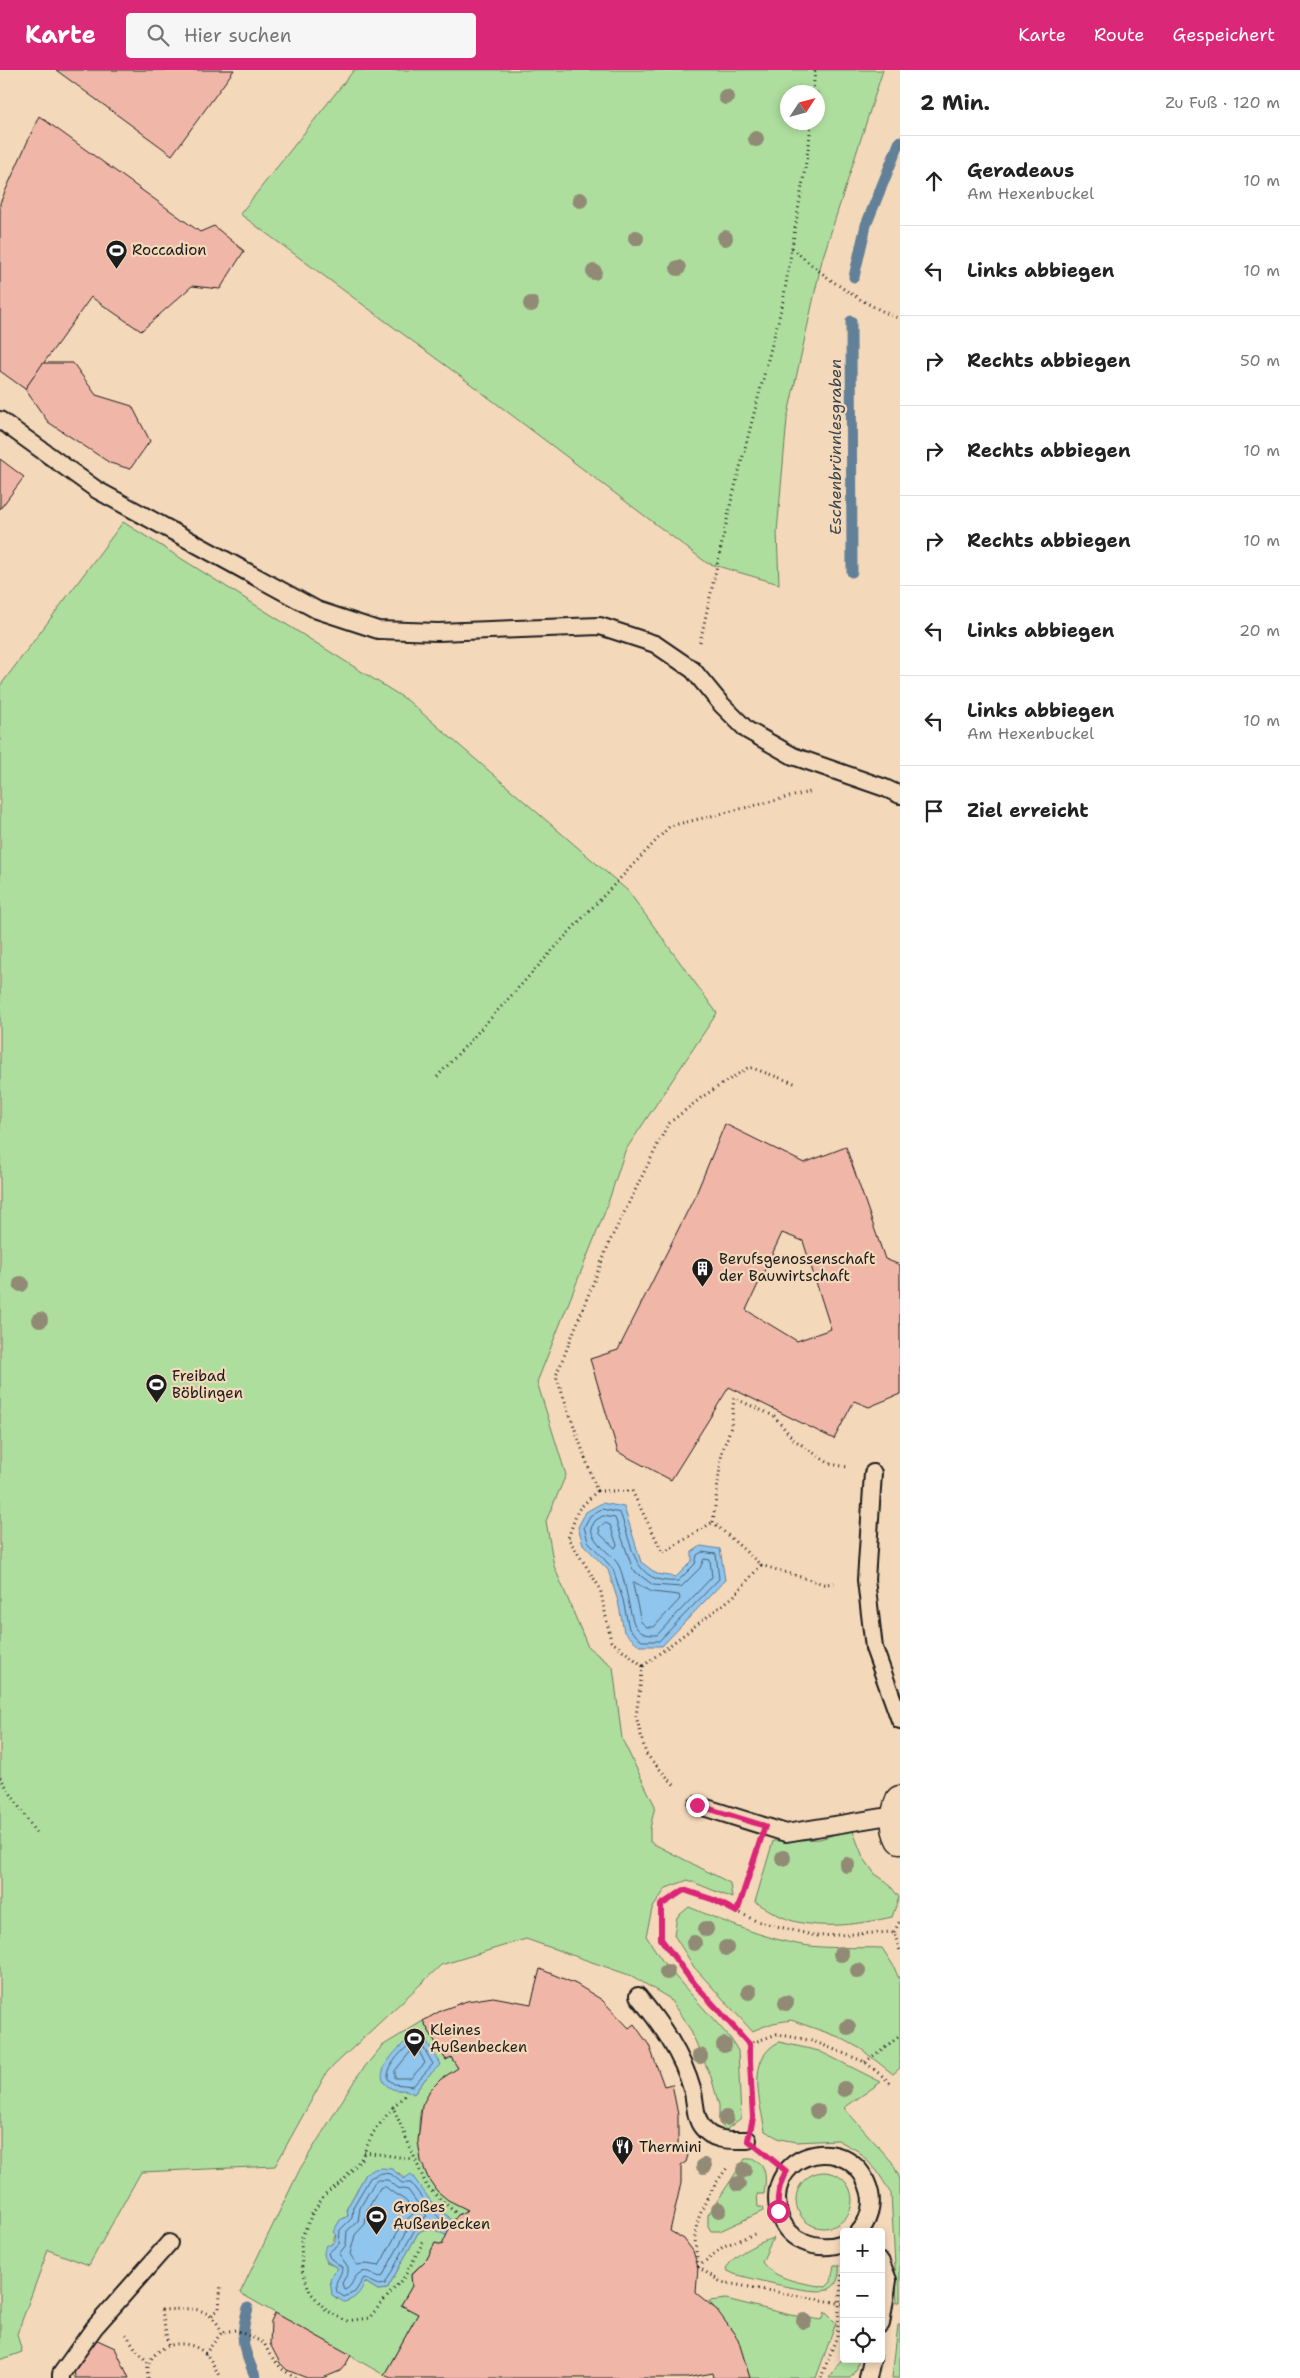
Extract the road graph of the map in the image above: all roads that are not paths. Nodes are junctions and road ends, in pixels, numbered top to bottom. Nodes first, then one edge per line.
1 (0, 420) edge
2 (900, 795) edge
3 (873, 1472) road end
4 (900, 1720) edge
5 (697, 1805) road end
6 (898, 1818) edge
7 (638, 1996) dead end
8 (748, 2140) road end
9 (863, 2228) edge
10 (169, 2243) dead end
11 (840, 2244) edge
12 (885, 2272) edge
13 (882, 2318) edge
14 (871, 2363) edge
15 (60, 2378) edge
16 (868, 2378) edge

1 - 2 lane
3 - 4 lane
5 - 6 lane
7 - 8 lane
9 - 11 lane
10 - 15 lane
12 - 13 lane
14 - 16 lane

